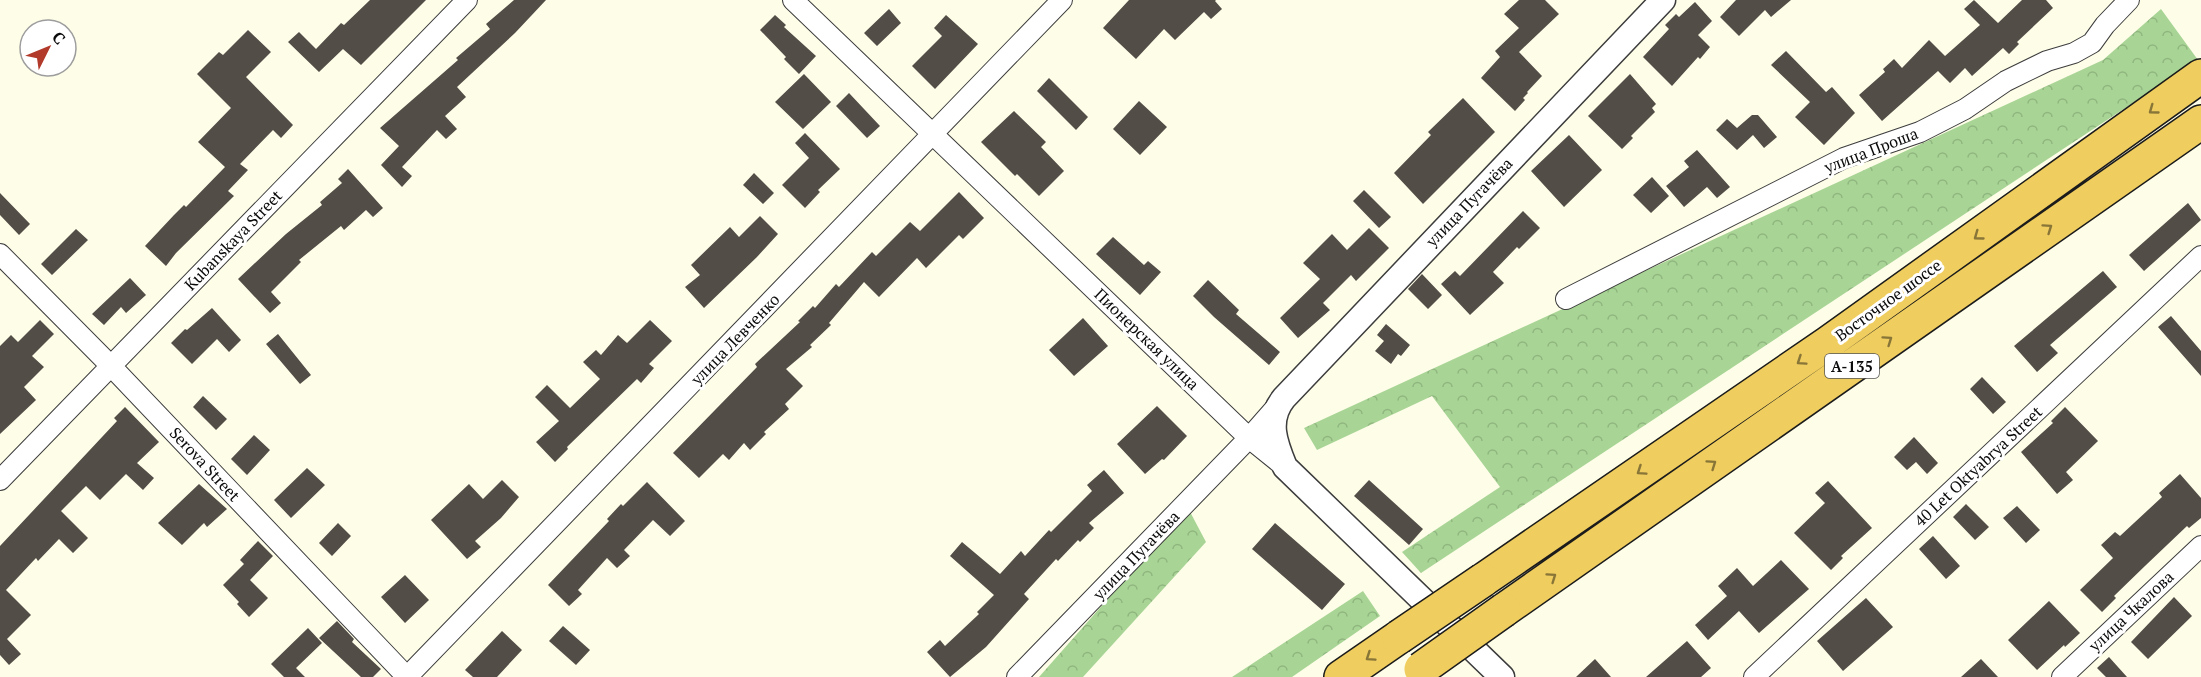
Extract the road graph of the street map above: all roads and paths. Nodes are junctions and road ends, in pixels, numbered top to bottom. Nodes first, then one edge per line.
1 (467, 0) edge
2 (793, 0) edge
3 (1062, 0) edge
4 (1663, 0) edge
5 (2128, 0) edge
6 (2201, 76) edge
7 (2201, 122) edge
8 (933, 134) junction
9 (0, 254) edge
10 (2201, 256) edge
11 (1566, 299) dead end
12 (111, 366) junction
13 (1278, 405) junction
14 (1249, 438) junction
15 (1285, 467) junction
16 (0, 480) edge
17 (2201, 546) edge
18 (1416, 673) edge
19 (407, 677) edge
20 (1017, 677) edge
21 (1341, 677) edge
22 (1502, 677) edge
23 (1754, 677) edge
24 (2062, 677) edge

1 - 12 street, Kubanskaya Street
2 - 8 street, Пионерская улица
3 - 8 street, улица Левченко
4 - 13 street, улица Пугачёва
5 - 11 street, улица Проша
6 -> 21 highway, Восточное шоссе / А-135, bridge
18 -> 7 highway, Восточное шоссе / А-135, bridge
8 - 14 street, Пионерская улица
8 - 19 street, улица Левченко
9 - 12 street, Serova Street
10 - 23 street, 40 Let Oktyabrya Street
12 - 16 street, Kubanskaya Street
12 - 19 street, Serova Street
13 - 14 street, улица Пугачёва
13 - 15 street
14 - 15 street, Пионерская улица
14 - 20 street, улица Пугачёва
15 - 22 street, Пионерская улица
17 - 24 street, улица Чкалова

